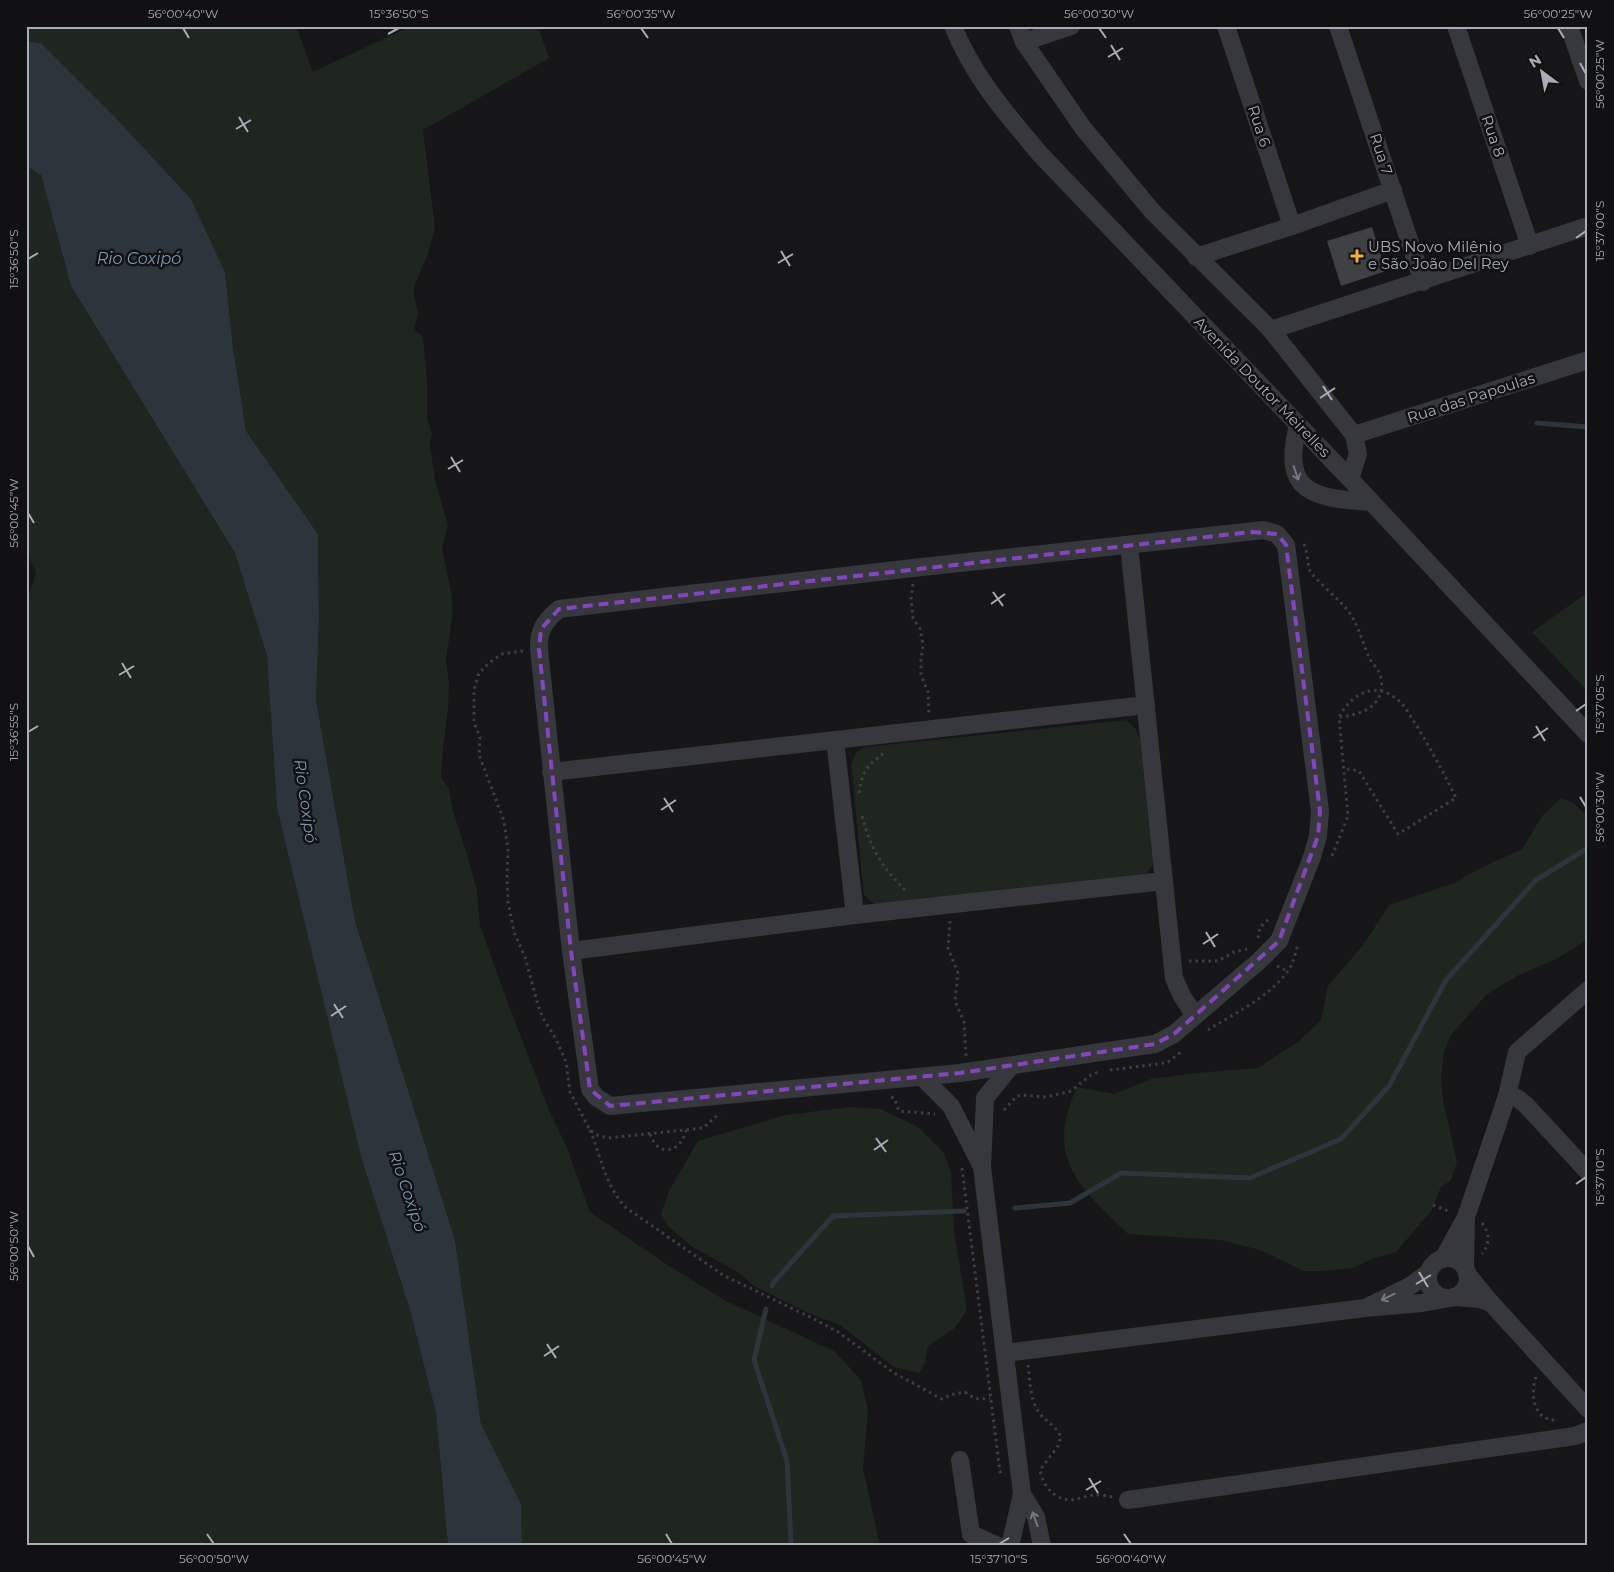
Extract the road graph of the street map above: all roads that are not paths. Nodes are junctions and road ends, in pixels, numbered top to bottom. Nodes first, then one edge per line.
1 (954, 26) edge
2 (1070, 26) edge
3 (1226, 26) edge
4 (1338, 26) edge
5 (1456, 26) edge
6 (1570, 26) edge
7 (1021, 34) edge
8 (1588, 81) edge
9 (1393, 190) junction
10 (1292, 226) junction
11 (1588, 226) edge
12 (1530, 246) junction
13 (1196, 257) junction
14 (1423, 282) junction
15 (1271, 330) junction
16 (1588, 360) edge
17 (1298, 425) junction
18 (1354, 435) junction
19 (1350, 479) junction
20 (1371, 502) junction
21 (1129, 545) junction
22 (1146, 705) junction
23 (1588, 734) edge
24 (835, 740) junction
25 (551, 772) junction
26 (1164, 881) junction
27 (855, 915) junction
28 (571, 951) junction
29 (1588, 990) edge
30 (1195, 1016) junction
31 (1011, 1066) junction
32 (922, 1077) junction
33 (1507, 1096) junction
34 (982, 1167) junction
35 (1588, 1172) edge
36 (1466, 1217) junction
37 (1443, 1259) junction
38 (1466, 1271) junction
39 (1429, 1272) junction
40 (1452, 1297) junction
41 (1491, 1303) junction
42 (1365, 1308) junction
43 (1005, 1353) junction
44 (1588, 1410) edge
45 (1588, 1431) edge
46 (960, 1460) dead end
47 (1022, 1494) junction
48 (1128, 1500) road end
49 (998, 1546) edge
50 (1010, 1546) edge
51 (1042, 1546) edge

1 - 17 street, Avenida Doutor Meirelles
2 - 7 street
3 - 10 street, Rua 6
4 - 9 street, Rua 7
5 - 12 street, Rua 8
6 - 8 street
7 - 13 street
9 - 10 street
9 - 14 street, Rua 7
10 - 13 street
11 - 12 street
12 - 14 street
13 - 15 street
14 - 15 street
15 - 18 street
16 - 18 street, Rua das Papoulas
17 - 19 street, Avenida Doutor Meirelles
17 -> 20 street
18 - 19 street
19 - 20 street, Avenida Doutor Meirelles
20 - 23 street, Avenida Doutor Meirelles
21 - 22 street
21 - 25 street
21 - 30 street
22 - 24 street
22 - 26 street
24 - 25 street
24 - 27 street
25 - 28 street
26 - 27 street
26 - 30 street
27 - 28 street
28 - 32 street
29 - 33 street
30 - 31 street
31 - 32 street
31 - 34 street
32 - 34 street
33 - 35 street
33 - 36 street
34 - 43 street
36 - 37 street
36 - 38 street
37 - 38 street
37 - 39 street
38 - 40 street
38 - 41 street
39 - 40 street
39 -> 42 street
40 - 41 street
40 - 42 street
41 - 44 street
42 - 43 street
43 - 47 street
45 - 48 street
46 - 49 street
47 - 50 street
51 -> 47 street

